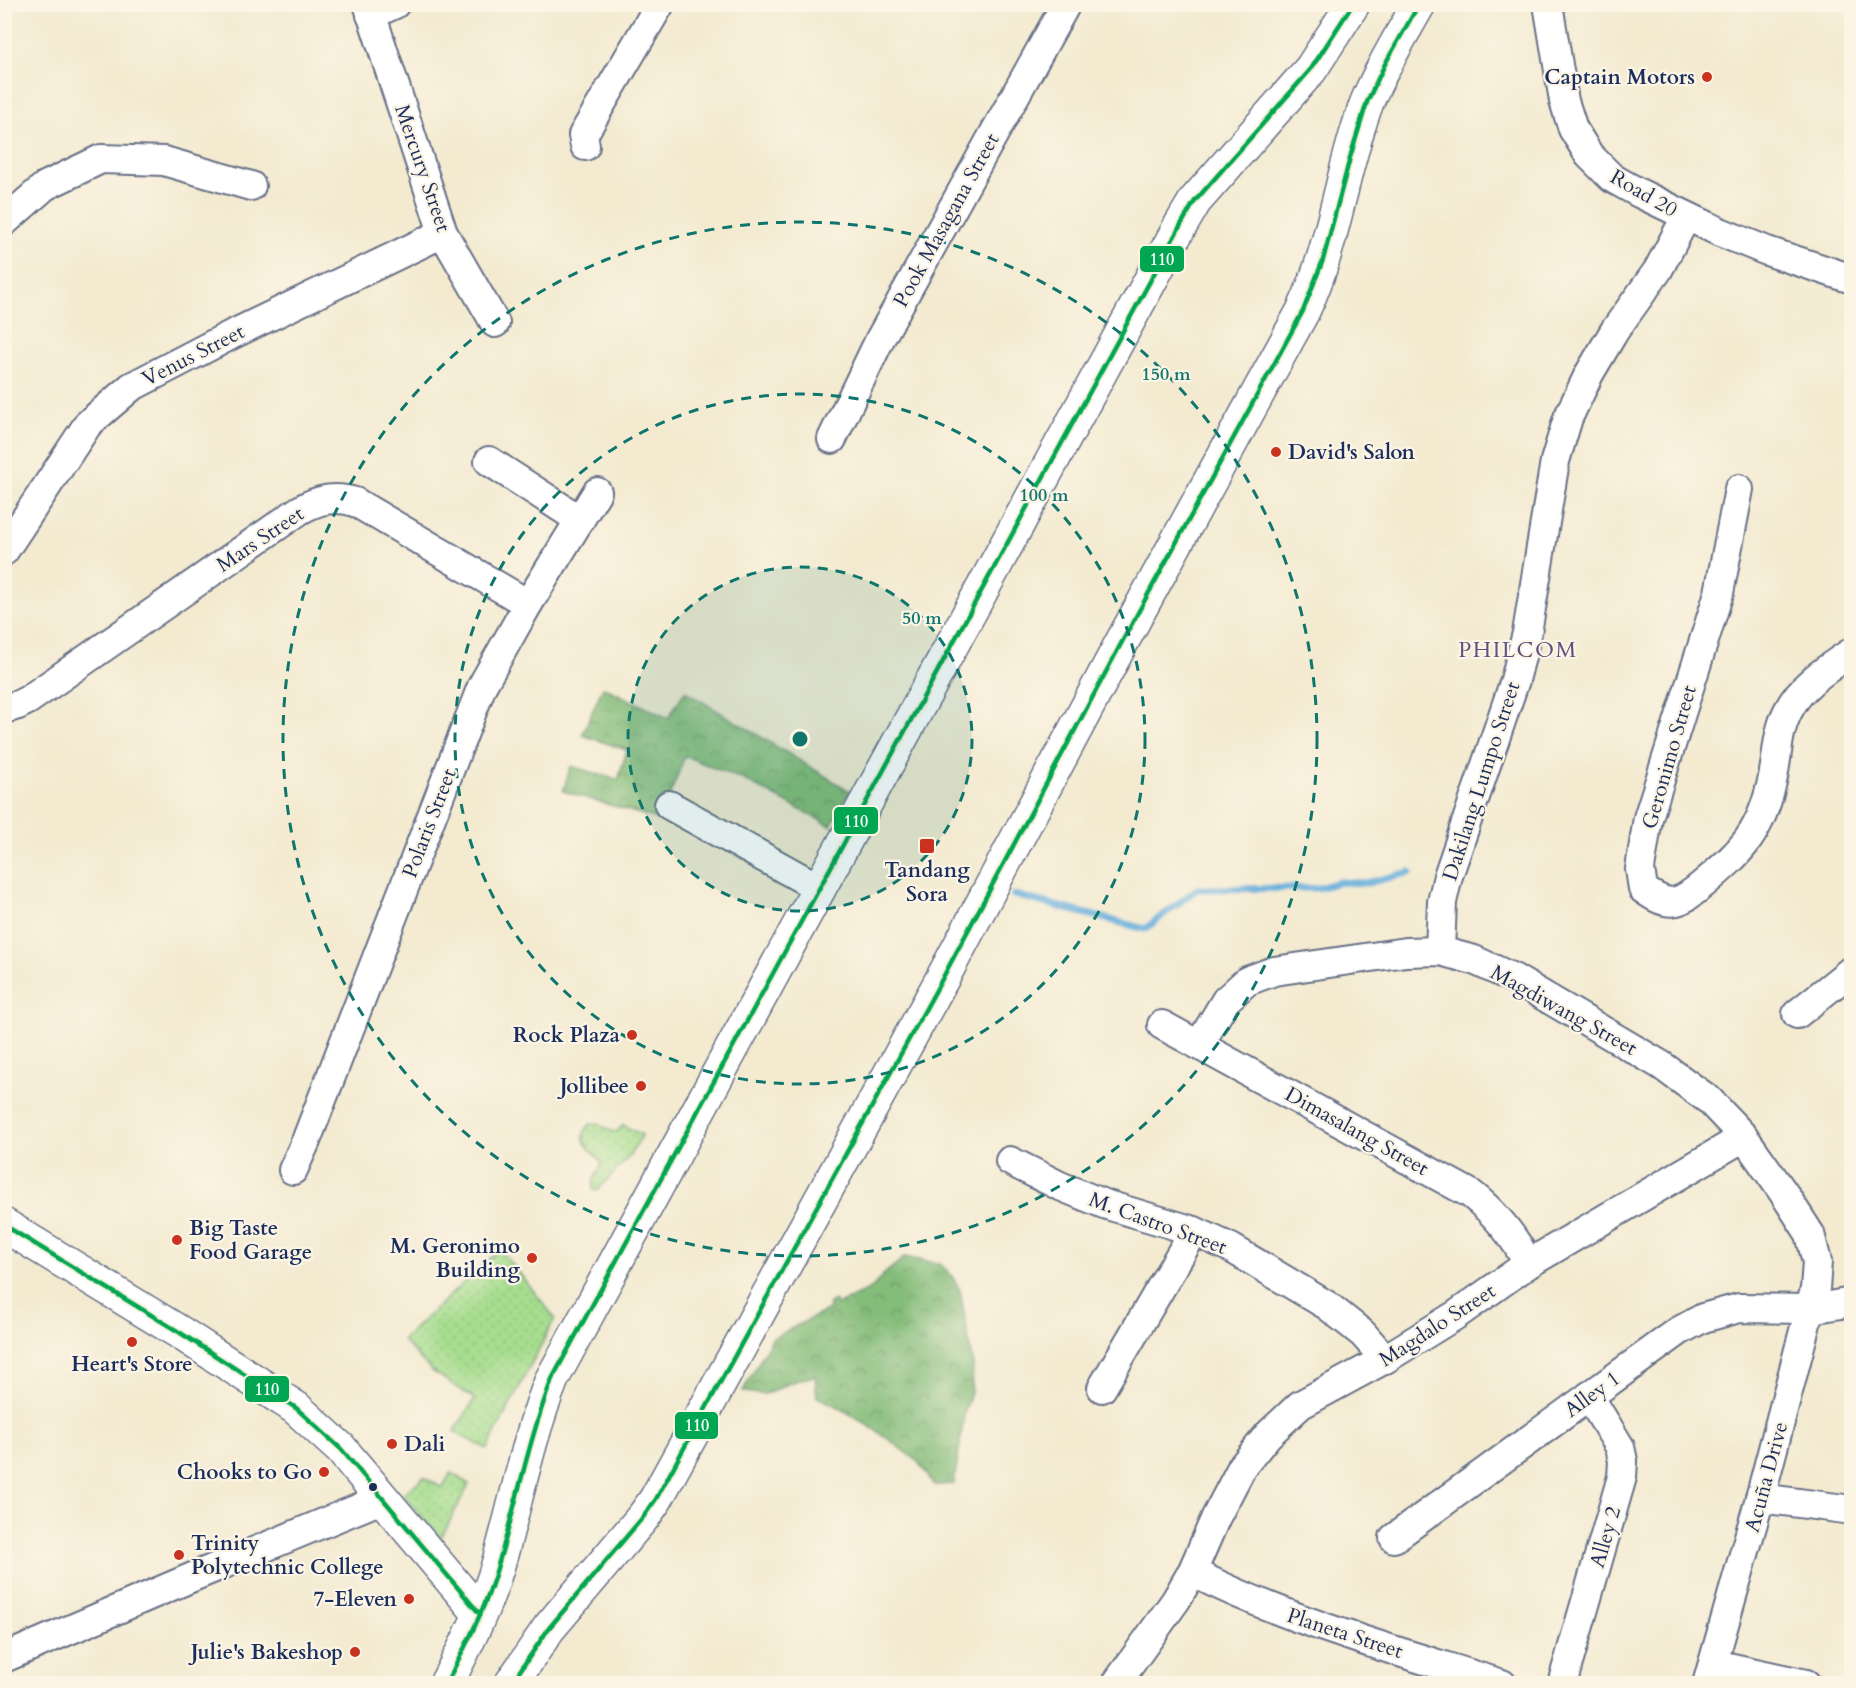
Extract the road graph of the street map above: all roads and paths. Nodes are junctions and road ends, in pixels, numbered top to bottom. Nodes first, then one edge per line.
1 (660, 4) edge
2 (1066, 4) edge
3 (1353, 4) edge
4 (1419, 4) edge
5 (1548, 4) edge
6 (378, 8) edge
7 (585, 146) dead end
8 (250, 186) dead end
9 (1686, 217) junction
10 (4, 222) edge
11 (443, 233) junction
12 (1851, 279) edge
13 (495, 323) dead end
14 (832, 439) dead end
15 (489, 461) dead end
16 (1739, 489) dead end
17 (597, 492) dead end
18 (580, 520) junction
19 (4, 551) edge
20 (528, 604) junction
21 (1851, 652) edge
22 (4, 709) edge
23 (669, 805) dead end
24 (819, 888) junction
25 (1440, 951) junction
26 (1851, 970) edge
27 (1797, 1014) dead end
28 (1162, 1025) dead end
29 (1199, 1045) junction
30 (1744, 1137) junction
31 (1010, 1161) dead end
32 (293, 1170) dead end
33 (4, 1225) edge
34 (1194, 1232) junction
35 (1528, 1264) junction
36 (1851, 1302) edge
37 (1811, 1309) junction
38 (1385, 1359) junction
39 (1102, 1388) dead end
40 (1589, 1396) junction
41 (384, 1498) junction
42 (1760, 1498) junction
43 (1851, 1510) edge
44 (1394, 1538) dead end
45 (1192, 1572) junction
46 (479, 1613) junction
47 (4, 1658) edge
48 (1711, 1674) edge
49 (521, 1679) edge
50 (446, 1683) edge
51 (1116, 1683) edge
52 (1502, 1683) edge
53 (1562, 1683) edge
54 (1806, 1683) edge

1 - 7 street
2 - 14 street, Pook Masagana Street
3 - 24 main road
4 - 49 main road
5 - 9 street, Road 20
6 - 11 street, Mercury Street
8 - 10 street
9 - 12 street, Road 20
9 - 25 street, Dakilang Lumpo Street
11 - 13 street, Mercury Street
11 - 19 street, Venus Street
15 - 18 street
16 - 21 street, Geronimo Street
17 - 18 street, Polaris Street
18 - 20 street, Polaris Street
20 - 22 street, Mars Street
20 - 32 street, Polaris Street
23 - 24 street
24 - 46 main road
25 - 29 street, Magdiwang Street
25 - 30 street, Magdiwang Street
26 - 27 street
28 - 29 street, Dimasalang Street
29 - 35 street, Dimasalang Street
30 - 35 street, Magdalo Street
30 - 37 street, Magdiwang Street
31 - 34 street, M. Castro Street
33 - 41 main road
34 - 38 street, M. Castro Street
34 - 39 street
35 - 38 street, Magdalo Street
36 - 37 street
37 - 40 street, Alley 1
37 - 42 street, Acuña Drive
38 - 45 street, Magdalo Street
40 - 44 street, Alley 1
40 - 53 street, Alley 2
41 - 46 main road
41 - 47 street
42 - 43 street
42 - 48 street, Acuña Drive
45 - 51 street, Magdalo Street
45 - 52 street, Planeta Street
46 - 50 main road
48 - 54 street

